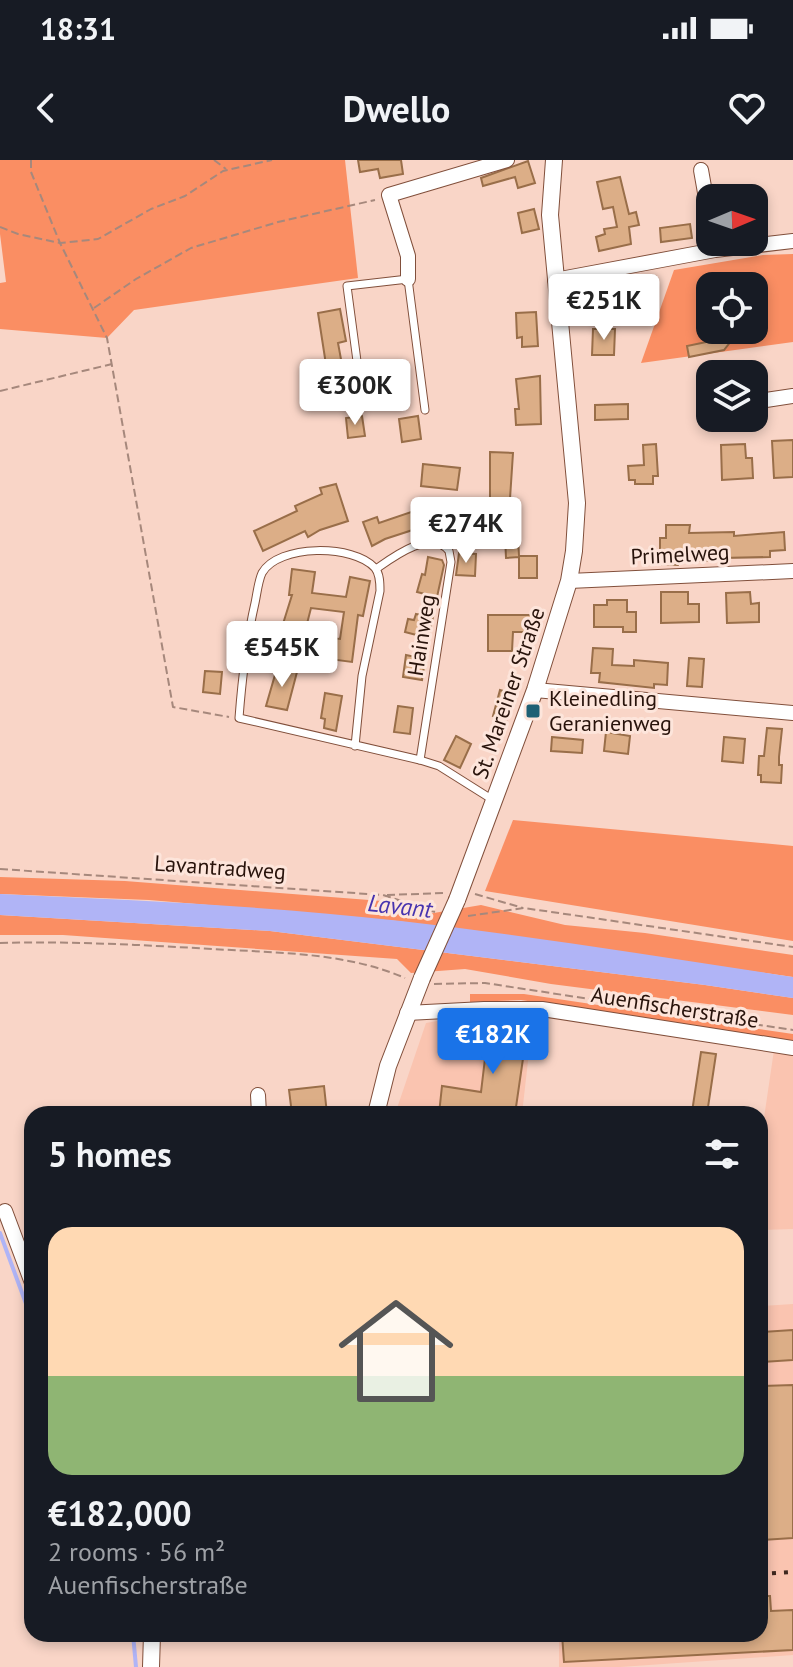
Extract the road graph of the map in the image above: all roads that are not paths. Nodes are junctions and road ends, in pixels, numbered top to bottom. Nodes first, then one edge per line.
1 (507, 160) edge
2 (554, 160) edge
3 (701, 170) dead end
4 (703, 184) edge
5 (793, 241) edge
6 (768, 243) edge
7 (696, 250) edge
8 (408, 279) junction
9 (555, 280) junction
10 (361, 391) dead end
11 (793, 396) edge
12 (768, 400) edge
13 (425, 410) dead end
14 (376, 569) junction
15 (793, 571) edge
16 (569, 581) junction
17 (535, 690) junction
18 (793, 713) edge
19 (355, 746) junction
20 (420, 760) junction
21 (495, 801) junction
22 (407, 1013) junction
23 (793, 1048) edge
24 (258, 1095) dead end
25 (259, 1106) edge
26 (378, 1106) edge
27 (5, 1211) dead end
28 (24, 1262) edge
29 (152, 1642) edge
30 (151, 1667) edge

1 - 8 street
2 - 9 street, St. Mareiner Straße
3 - 4 street
5 - 6 street
7 - 9 street
8 - 10 lane
8 - 13 lane
9 - 16 street, St. Mareiner Straße
11 - 12 street
14 - 19 lane
14 - 19 lane
14 - 20 lane, Hainweg
15 - 16 street, Primelweg
16 - 17 street, St. Mareiner Straße
17 - 18 street
17 - 21 street, St. Mareiner Straße
19 - 20 lane
20 - 21 lane
21 - 22 street, St. Mareiner Straße, bridge
22 - 23 street, Auenfischerstraße
22 - 26 street, St. Mareiner Straße
24 - 25 street
27 - 28 street
29 - 30 street

